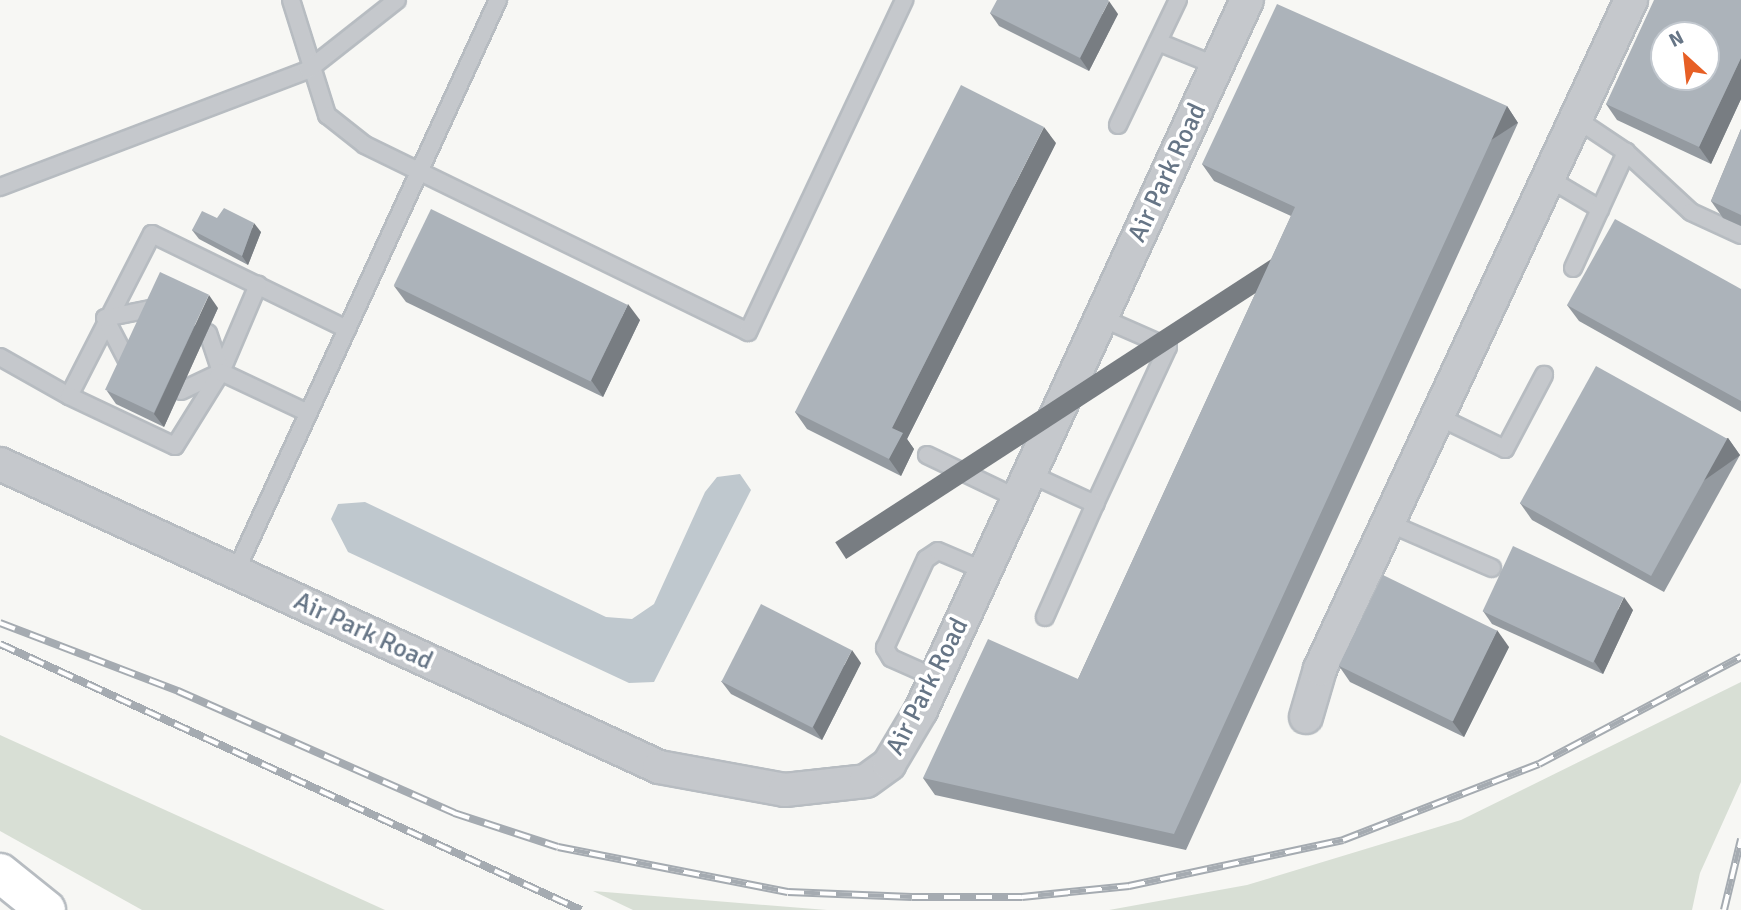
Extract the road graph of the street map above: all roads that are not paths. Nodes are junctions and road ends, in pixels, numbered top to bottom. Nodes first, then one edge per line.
1 (291, 0) edge
2 (397, 0) edge
3 (498, 0) edge
4 (904, 0) edge
5 (1178, 0) edge
6 (1247, 0) edge
7 (1631, 0) edge
8 (1158, 42) junction
9 (1217, 66) junction
10 (308, 69) junction
11 (1575, 118) junction
12 (1118, 125) dead end
13 (1626, 152) junction
14 (417, 171) junction
15 (1548, 178) junction
16 (0, 187) edge
17 (1600, 209) junction
18 (1741, 236) edge
19 (1573, 268) dead end
20 (258, 285) junction
21 (160, 307) edge
22 (105, 318) junction
23 (1101, 318) junction
24 (347, 329) junction
25 (208, 333) dead end
26 (0, 357) edge
27 (130, 366) edge
28 (221, 372) junction
29 (1544, 374) dead end
30 (181, 391) dead end
31 (69, 396) junction
32 (308, 413) junction
33 (1441, 418) junction
34 (927, 455) dead end
35 (0, 464) edge
36 (1024, 486) junction
37 (1096, 504) junction
38 (1391, 524) junction
39 (1492, 568) dead end
40 (985, 571) junction
41 (234, 573) junction
42 (1045, 617) dead end
43 (936, 678) junction
44 (1307, 718) dead end
45 (0, 873) edge
46 (46, 910) edge

1 - 10 lane
2 - 10 lane
3 - 14 lane
4 - 14 lane
5 - 8 lane
6 - 9 street, Air Park Road
7 - 11 street
8 - 9 lane
8 - 12 lane
9 - 23 street, Air Park Road
10 - 14 lane
10 - 16 lane
11 - 13 lane
11 - 15 street
13 - 17 lane
13 - 18 lane
14 - 24 lane
15 - 17 lane
15 - 33 street
17 - 19 lane
20 - 22 lane
20 - 24 lane
20 - 28 lane
21 - 22 lane
22 - 27 lane
22 - 31 lane
23 - 36 street, Air Park Road
23 - 37 lane
24 - 32 lane
25 - 28 lane
26 - 31 lane
28 - 30 lane
28 - 31 lane
28 - 32 lane
29 - 33 lane
32 - 41 lane
33 - 38 street
34 - 36 lane
35 - 41 street, Air Park Road
36 - 37 lane
36 - 40 street, Air Park Road
37 - 42 lane
38 - 39 lane
38 - 44 street
40 - 43 street, Air Park Road
40 - 43 lane
41 - 43 street, Air Park Road
45 - 46 street

